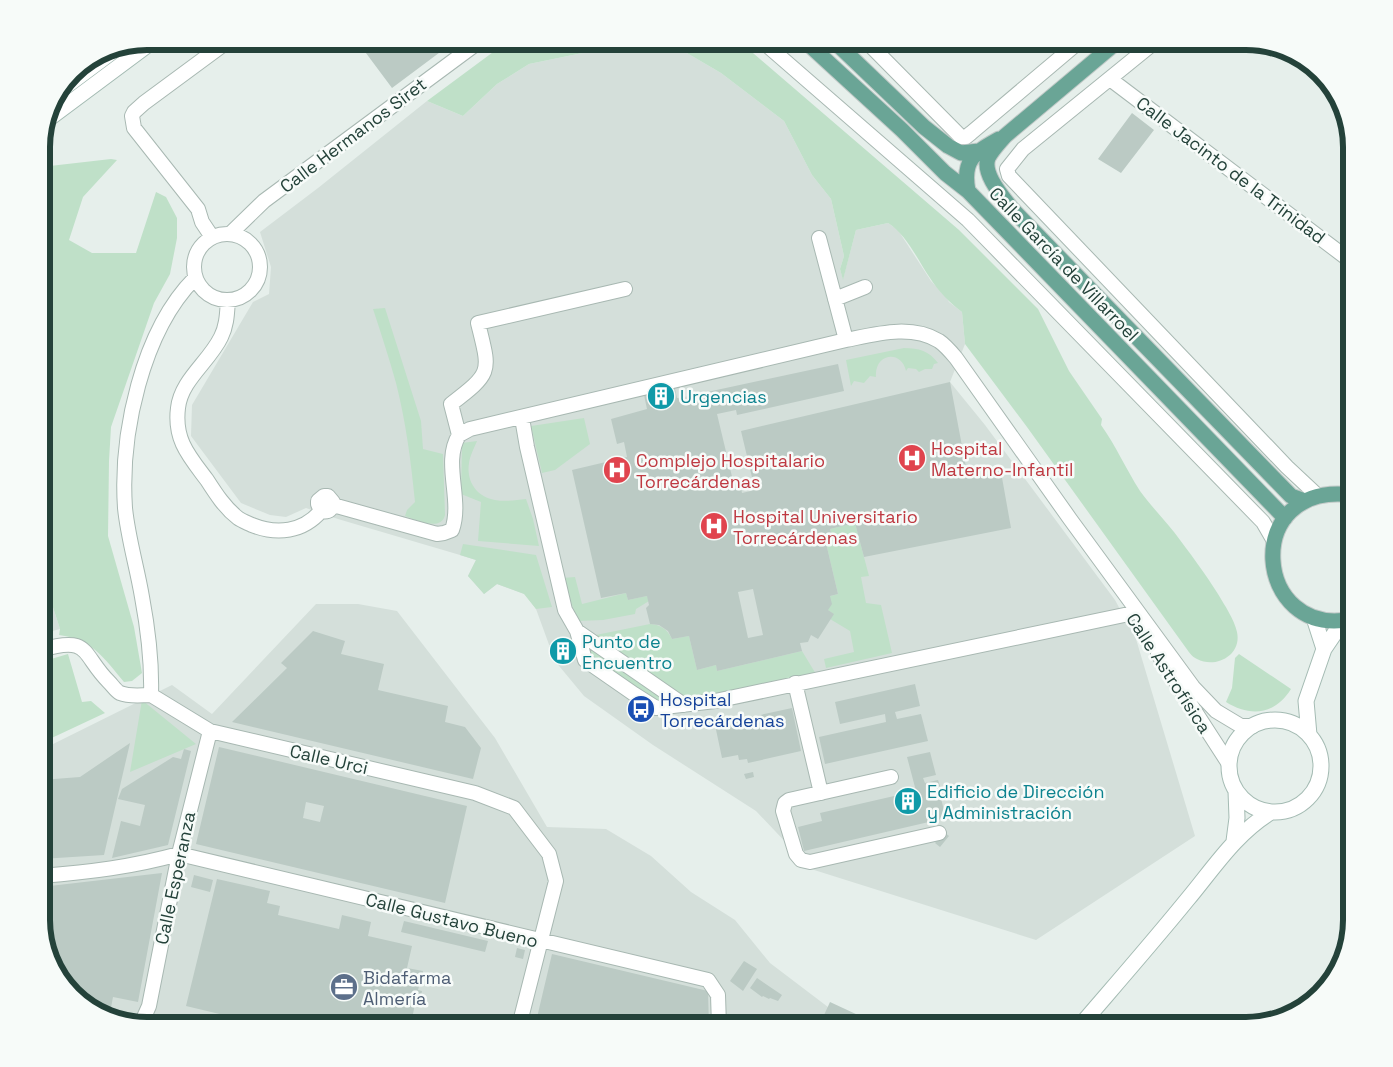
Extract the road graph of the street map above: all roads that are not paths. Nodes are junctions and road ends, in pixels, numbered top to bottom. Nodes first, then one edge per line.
1 (140, 50) edge
2 (216, 50) edge
3 (468, 50) edge
4 (772, 50) edge
5 (815, 50) edge
6 (843, 50) edge
7 (875, 50) edge
8 (1059, 50) edge
9 (1107, 50) edge
10 (1145, 50) edge
11 (1110, 79) junction
12 (56, 113) edge
13 (924, 127) junction
14 (1005, 136) junction
15 (979, 150) junction
16 (967, 169) junction
17 (968, 191) junction
18 (1012, 210) junction
19 (231, 233) junction
20 (212, 237) junction
21 (819, 238) dead end
22 (1343, 255) edge
23 (195, 278) junction
24 (866, 287) dead end
25 (625, 290) dead end
26 (835, 299) junction
27 (228, 300) junction
28 (846, 340) junction
29 (522, 418) junction
30 (459, 435) junction
31 (1343, 494) edge
32 (1312, 498) junction
33 (1285, 518) junction
34 (1274, 540) junction
35 (1113, 579) junction
36 (1130, 614) junction
37 (1314, 618) junction
38 (1343, 620) edge
39 (1343, 625) edge
40 (577, 631) junction
41 (50, 647) edge
42 (1324, 649) junction
43 (795, 683) junction
44 (151, 695) junction
45 (1306, 701) junction
46 (684, 705) junction
47 (1278, 722) junction
48 (1253, 726) junction
49 (210, 731) junction
50 (1309, 735) junction
51 (1229, 764) junction
52 (891, 777) dead end
53 (1236, 791) junction
54 (821, 792) junction
55 (1271, 812) junction
56 (939, 833) dead end
57 (1234, 841) junction
58 (178, 854) junction
59 (50, 875) edge
60 (540, 941) junction
61 (144, 1017) edge
62 (521, 1017) edge
63 (719, 1017) edge
64 (1088, 1017) edge

1 - 12 street
2 - 20 street
3 - 19 street, Calle Hermanos Siret
4 - 34 street
5 - 17 main road
6 - 13 main road
7 - 8 street
9 - 14 main road
10 - 11 street
11 - 22 street, Calle Jacinto de la Trinidad
11 - 32 street, Calle García de Villarroel
13 - 15 main road
13 - 16 main road
14 - 15 main road
14 - 18 main road, Calle García de Villarroel
15 - 16 main road
16 - 17 main road, Calle García de Villarroel
16 - 18 main road
17 - 33 main road, Calle García de Villarroel
18 - 32 main road, Calle García de Villarroel
19 - 20 street
19 - 27 street
20 - 23 street
21 - 26 street
23 - 27 street
23 - 44 street
24 - 26 street
25 - 30 street
26 - 28 street
27 - 30 street
28 - 29 street, Calle Astrofísica
28 - 35 street, Calle Astrofísica
29 - 30 street, Calle Astrofísica
29 - 40 street
31 - 32 main road
32 - 33 main road
33 - 34 main road
34 - 37 main road
35 - 36 street, Calle Astrofísica
35 - 48 street, Calle Astrofísica
36 - 43 street
36 - 51 street, Calle Astrofísica
37 - 38 main road
37 - 42 street
39 - 42 street
40 - 46 street
40 - 46 street
41 - 44 street
42 - 45 street
43 - 46 street
43 - 54 street
44 - 49 street, Calle Urci
45 - 47 street
45 - 50 street
47 - 48 street
47 - 50 street
48 - 51 street
49 - 58 street, Calle Esperanza
49 - 60 street, Calle Urci
50 - 55 street
51 - 53 street
52 - 54 street
53 - 55 street
53 - 57 street
54 - 56 street
55 - 57 street
57 - 64 street
58 - 59 street
58 - 60 street, Calle Gustavo Bueno
58 - 61 street, Calle Esperanza
60 - 62 street
60 - 63 street, Calle Gustavo Bueno

